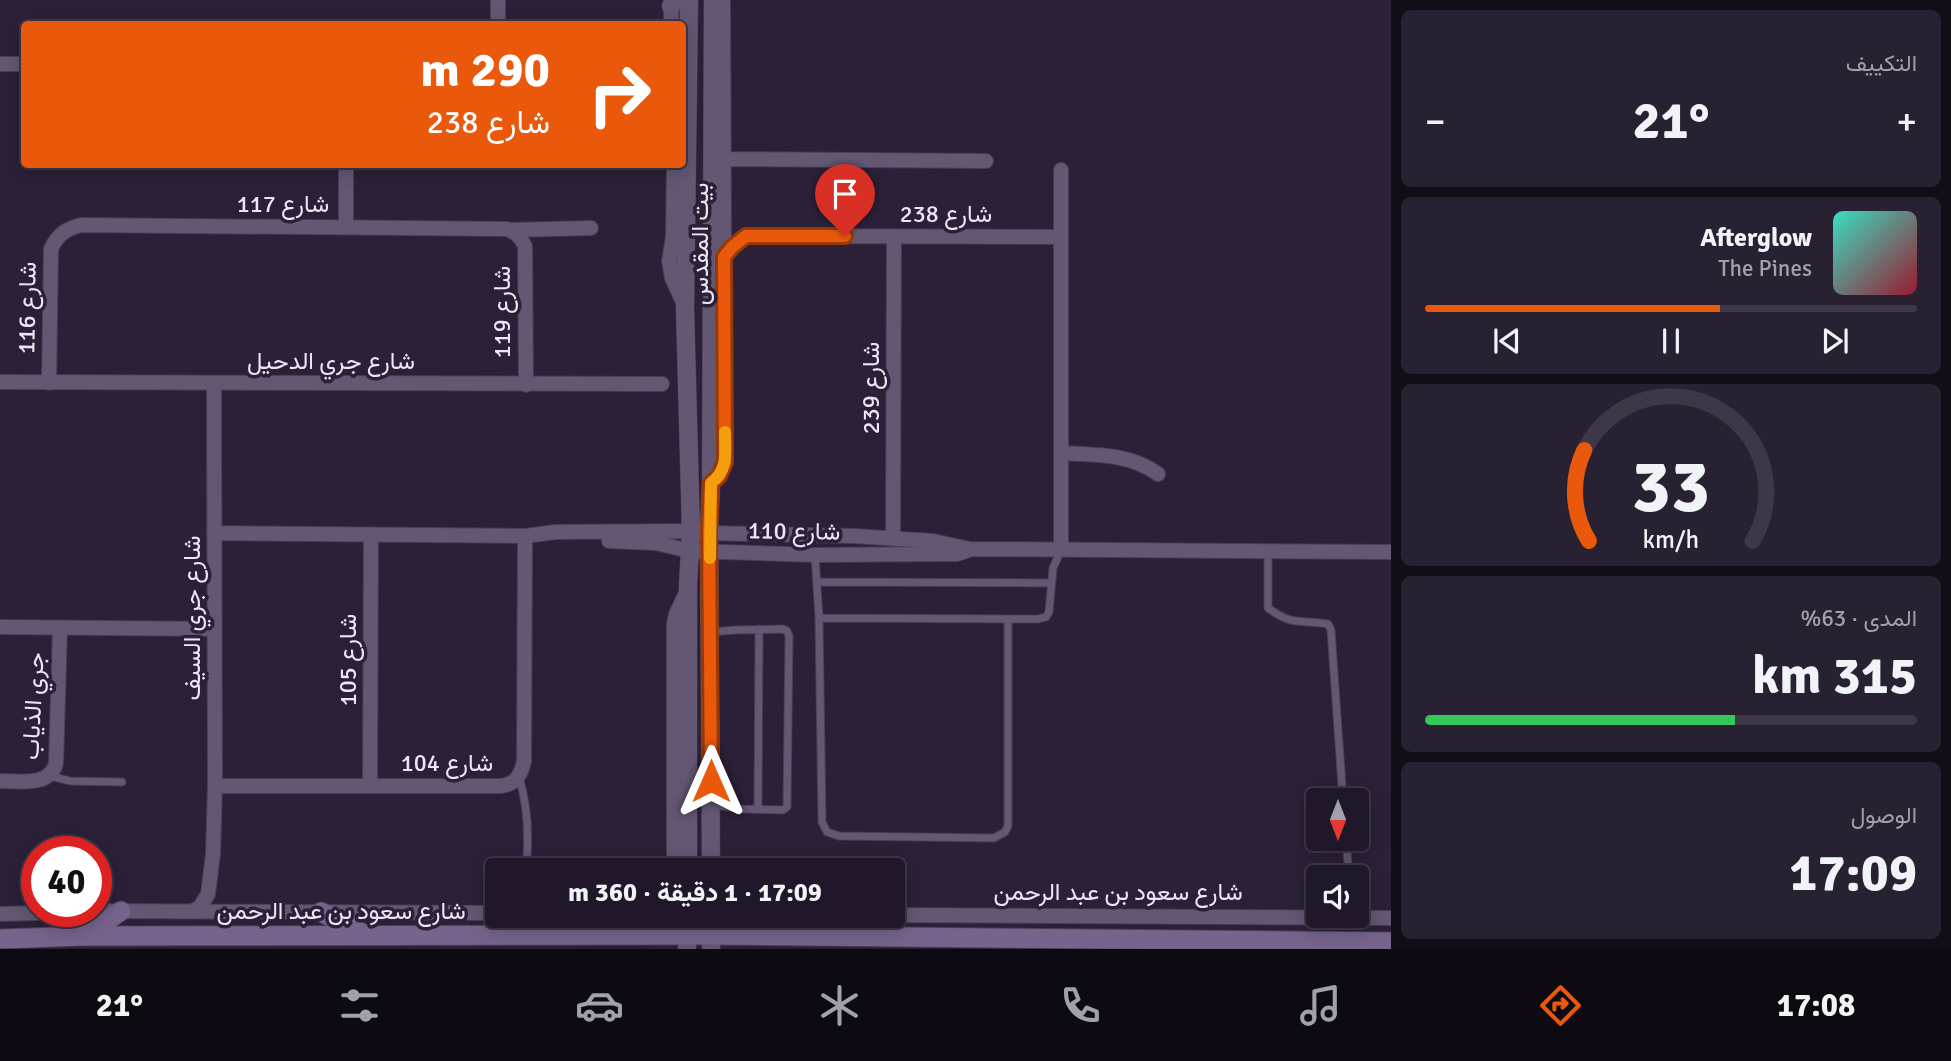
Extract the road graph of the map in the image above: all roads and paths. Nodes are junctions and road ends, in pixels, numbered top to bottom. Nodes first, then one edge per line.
1 (498, 0) edge
2 (689, 0) edge
3 (713, 0) edge
4 (723, 0) edge
5 (672, 2) edge
6 (498, 21) edge
7 (671, 21) edge
8 (0, 64) edge
9 (21, 64) edge
10 (724, 159) junction
11 (986, 161) dead end
12 (346, 168) edge
13 (674, 168) edge
14 (1061, 170) dead end
15 (724, 212) junction
16 (346, 227) junction
17 (591, 228) dead end
18 (517, 235) junction
19 (58, 236) joint
20 (746, 236) junction
21 (894, 237) junction
22 (1061, 237) junction
23 (724, 257) junction
24 (685, 309) junction
25 (0, 382) edge
26 (49, 383) junction
27 (214, 383) junction
28 (662, 384) dead end
29 (526, 385) junction
30 (1061, 453) junction
31 (1158, 474) dead end
32 (711, 483) junction
33 (214, 533) junction
34 (371, 535) junction
35 (530, 536) junction
36 (703, 539) junction
37 (893, 539) junction
38 (970, 549) junction
39 (1061, 550) junction
40 (690, 551) junction
41 (1268, 551) junction
42 (1391, 552) edge
43 (815, 555) junction
44 (818, 582) junction
45 (1051, 583) junction
46 (688, 585) junction
47 (820, 618) junction
48 (1008, 619) junction
49 (0, 627) edge
50 (60, 628) junction
51 (214, 629) junction
52 (759, 629) junction
53 (711, 632) junction
54 (50, 776) junction
55 (519, 777) junction
56 (0, 781) edge
57 (122, 782) dead end
58 (215, 786) junction
59 (369, 786) junction
60 (1342, 788) edge
61 (711, 805) junction
62 (758, 809) junction
63 (213, 853) junction
64 (527, 857) dead end
65 (674, 858) edge
66 (688, 858) edge
67 (711, 858) edge
68 (112, 911) edge
69 (121, 911) junction
70 (193, 911) junction
71 (229, 911) junction
72 (321, 912) junction
73 (21, 913) edge
74 (485, 913) edge
75 (0, 914) edge
76 (1369, 915) edge
77 (1373, 918) junction
78 (1391, 918) edge
79 (700, 935) edge
80 (84, 936) junction
81 (366, 936) junction
82 (850, 936) junction
83 (1007, 938) junction
84 (0, 939) edge
85 (1391, 942) edge
86 (956, 949) edge

1 - 6 street
2 - 24 street, بيت المقدس
3 - 32 street, بيت المقدس
4 - 10 street, بيت المقدس
5 - 7 street
8 - 9 street
10 - 11 street
10 - 15 street, بيت المقدس
12 - 16 street
13 - 24 street, بيت المقدس
14 - 22 street
15 - 20 street
15 - 23 street, بيت المقدس
16 - 18 street, شارع 117
16 - 19 street, شارع 117
17 - 18 street, شارع 117
18 - 29 street, شارع 119
19 - 26 street, شارع 116
20 - 21 street, شارع 238
20 - 23 street
21 - 22 street, شارع 238
21 - 37 street, شارع 239
22 - 30 street
23 - 32 street, بيت المقدس
24 - 36 street, بيت المقدس
25 - 26 street, شارع جري الدحيل
26 - 27 street, شارع جري الدحيل
27 - 29 street, شارع جري الدحيل
27 - 33 street, شارع جري السيف
28 - 29 street, شارع جري الدحيل
30 - 31 street
30 - 39 street
32 - 36 street, بيت المقدس
33 - 34 street, شارع 110
33 - 51 street, شارع جري السيف
34 - 35 street, شارع 110
34 - 59 street, شارع 105
35 - 36 street, شارع 110
35 - 40 street, شارع 110
35 - 55 street, شارع 104
36 - 37 street, شارع 110
36 - 40 street, بيت المقدس
36 - 43 street, شارع 110
36 - 53 street, بيت المقدس
37 - 38 street, شارع 110
38 - 39 street, شارع 110
38 - 43 street, شارع 110
39 - 41 street, شارع 110
39 - 45 lane
40 - 46 street, بيت المقدس
41 - 42 street, شارع 110
41 - 60 lane
43 - 44 lane
44 - 45 lane
44 - 47 lane
45 - 48 lane
46 - 65 street, بيت المقدس
46 - 66 street, بيت المقدس
47 - 48 lane
47 - 48 lane
49 - 50 street
50 - 51 street
50 - 54 street, جري الذياب
51 - 58 street, شارع جري السيف
52 - 53 lane
52 - 62 lane
52 - 62 lane
53 - 61 street, بيت المقدس
54 - 56 street, جري الذياب
54 - 57 lane
55 - 59 street, شارع 104
55 - 64 lane
58 - 59 street, شارع 104
58 - 63 street, شارع جري السيف
61 - 62 lane
61 - 67 street, بيت المقدس
63 - 70 street, شارع جري السيف
63 - 71 street, شارع جري السيف
68 - 69 street, شارع سعود بن عبد الرحمن
69 - 70 street, شارع سعود بن عبد الرحمن
69 - 80 main road
70 - 71 street, شارع سعود بن عبد الرحمن
71 - 72 street, شارع سعود بن عبد الرحمن
72 - 74 street, شارع سعود بن عبد الرحمن
72 - 81 main road
73 - 75 street
76 - 77 lane
77 - 78 street, شارع سعود بن عبد الرحمن
77 - 82 street, شارع سعود بن عبد الرحمن
79 - 81 main road, شارع سعود بن عبد الرحمن
79 - 82 main road, شارع سعود بن عبد الرحمن
80 - 81 main road, شارع سعود بن عبد الرحمن
80 - 84 main road, شارع سعود بن عبد الرحمن
82 - 83 main road, شارع سعود بن عبد الرحمن
83 - 85 main road, شارع سعود بن عبد الرحمن
83 - 86 main road

